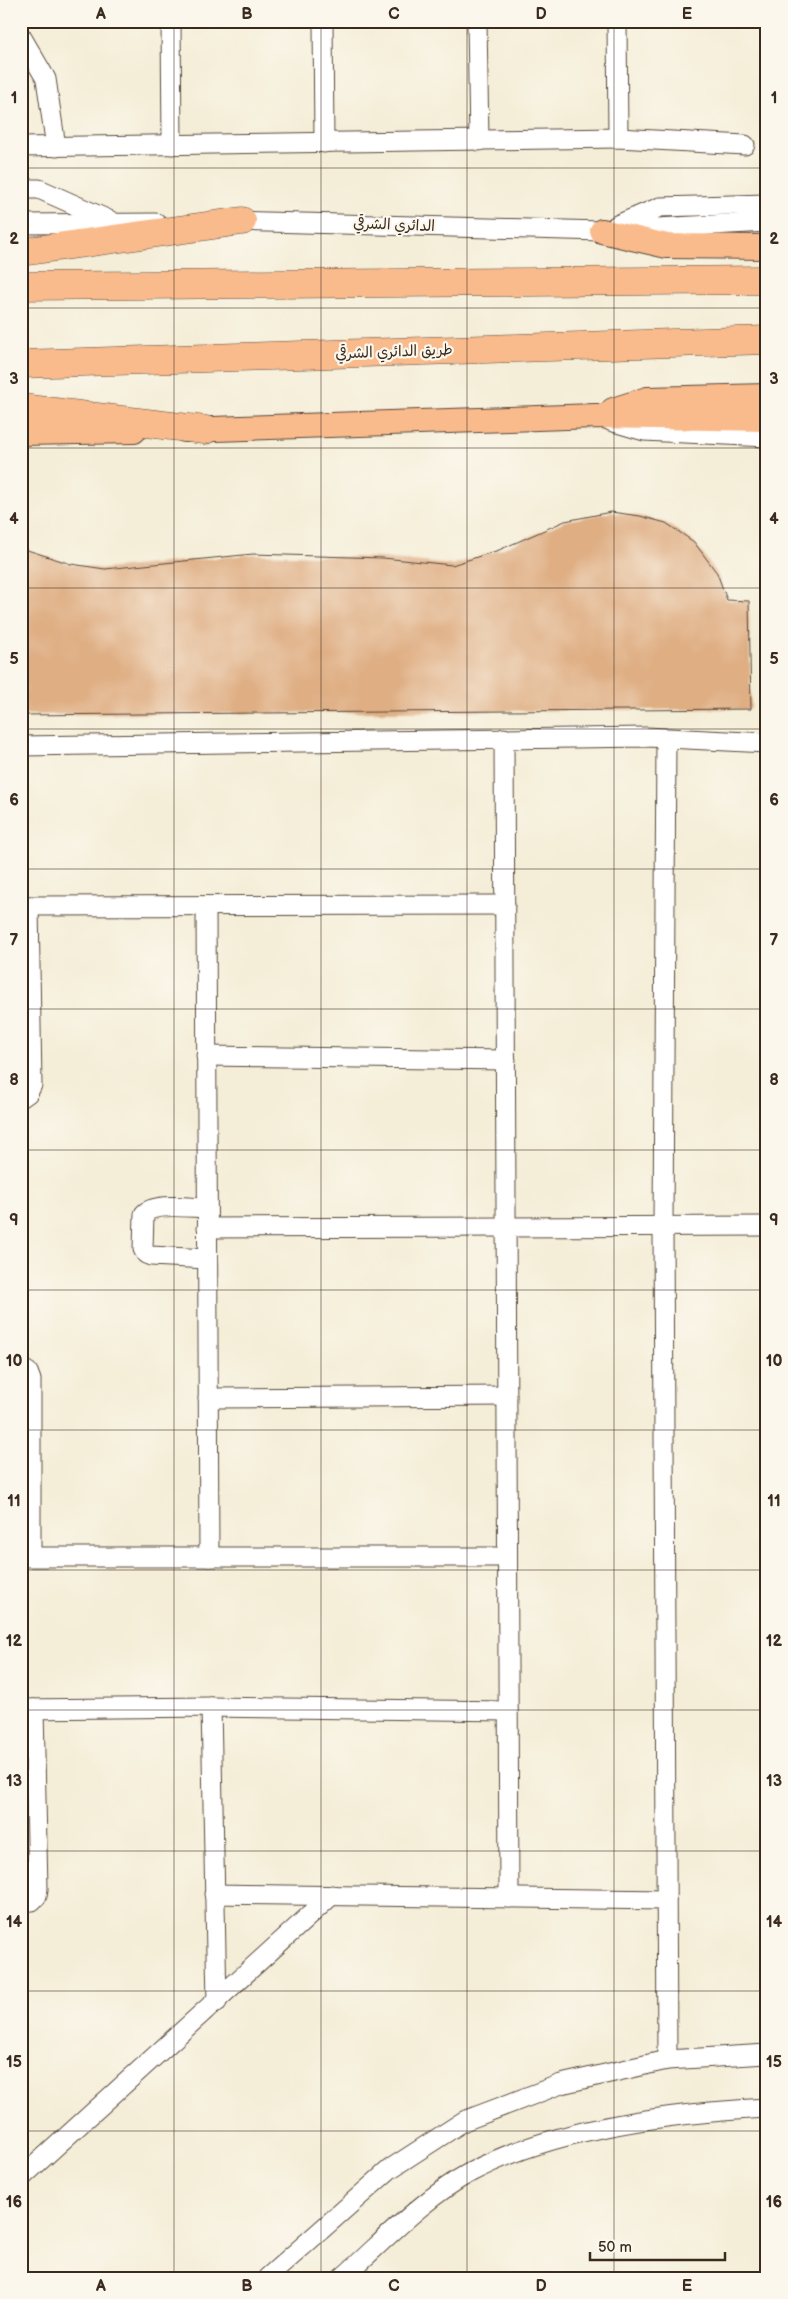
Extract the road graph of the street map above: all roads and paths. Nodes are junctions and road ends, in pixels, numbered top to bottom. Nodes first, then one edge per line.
1 (323, 21) edge
2 (477, 21) edge
3 (617, 21) edge
4 (169, 24) edge
5 (21, 36) edge
6 (618, 138) junction
7 (478, 140) junction
8 (324, 143) junction
9 (172, 145) junction
10 (744, 145) dead end
11 (56, 146) junction
12 (21, 147) edge
13 (21, 189) edge
14 (767, 204) edge
15 (242, 221) junction
16 (767, 222) edge
17 (117, 223) junction
18 (21, 224) edge
19 (602, 231) junction
20 (767, 247) edge
21 (21, 252) edge
22 (767, 280) edge
23 (21, 286) edge
24 (767, 340) edge
25 (21, 364) edge
26 (767, 396) edge
27 (21, 408) edge
28 (595, 416) junction
29 (767, 419) edge
30 (206, 430) junction
31 (21, 433) edge
32 (767, 437) edge
33 (504, 738) junction
34 (666, 739) junction
35 (767, 743) edge
36 (21, 746) edge
37 (505, 905) junction
38 (25, 906) edge
39 (206, 906) junction
40 (206, 1056) junction
41 (506, 1060) junction
42 (21, 1098) edge
43 (207, 1208) junction
44 (663, 1226) junction
45 (767, 1226) edge
46 (506, 1227) junction
47 (207, 1228) junction
48 (207, 1259) junction
49 (21, 1368) edge
50 (507, 1396) junction
51 (208, 1398) junction
52 (26, 1556) edge
53 (209, 1557) junction
54 (508, 1557) junction
55 (211, 1707) junction
56 (27, 1709) edge
57 (508, 1710) junction
58 (214, 1894) junction
59 (332, 1895) junction
60 (508, 1898) junction
61 (666, 1900) junction
62 (21, 1902) edge
63 (217, 2002) junction
64 (767, 2054) edge
65 (666, 2060) junction
66 (767, 2108) edge
67 (21, 2178) edge
68 (267, 2278) edge
69 (342, 2278) edge

1 - 8 street
2 - 7 street
3 - 6 street
4 - 9 street
5 - 11 street
6 - 7 street
6 - 10 street
7 - 8 street
8 - 9 street
9 - 11 street
11 - 12 street
13 - 17 street
14 - 19 street
15 - 17 street, الدائري الشرقي
15 - 19 street, الدائري الشرقي
15 - 21 highway
16 - 19 street, الدائري الشرقي
17 - 18 street, الدائري الشرقي
19 - 20 main road
22 - 23 highway
24 - 25 highway, طريق الدائري الشرقي
26 - 28 main road
27 - 30 highway
28 - 29 main road
28 - 30 main road
28 - 32 street
30 - 31 main road
33 - 34 street
33 - 36 street
33 - 37 street
34 - 35 street
34 - 44 street
37 - 39 street
37 - 41 street
38 - 39 street
38 - 42 street
39 - 40 street
40 - 41 street
40 - 43 street
41 - 46 street
43 - 47 street
43 - 48 street
44 - 45 street
44 - 46 street
44 - 61 street
46 - 47 street
46 - 50 street
47 - 48 street
48 - 51 street
49 - 52 street
50 - 51 street
50 - 54 street
51 - 53 street
52 - 53 street
53 - 54 street
54 - 57 street
55 - 56 street
55 - 57 street
55 - 58 street
56 - 62 street
57 - 60 street
58 - 59 street
58 - 63 street
59 - 60 street
59 - 63 street
60 - 61 street
61 - 65 street
63 - 67 street
64 - 65 street
65 - 68 street
66 - 69 street

